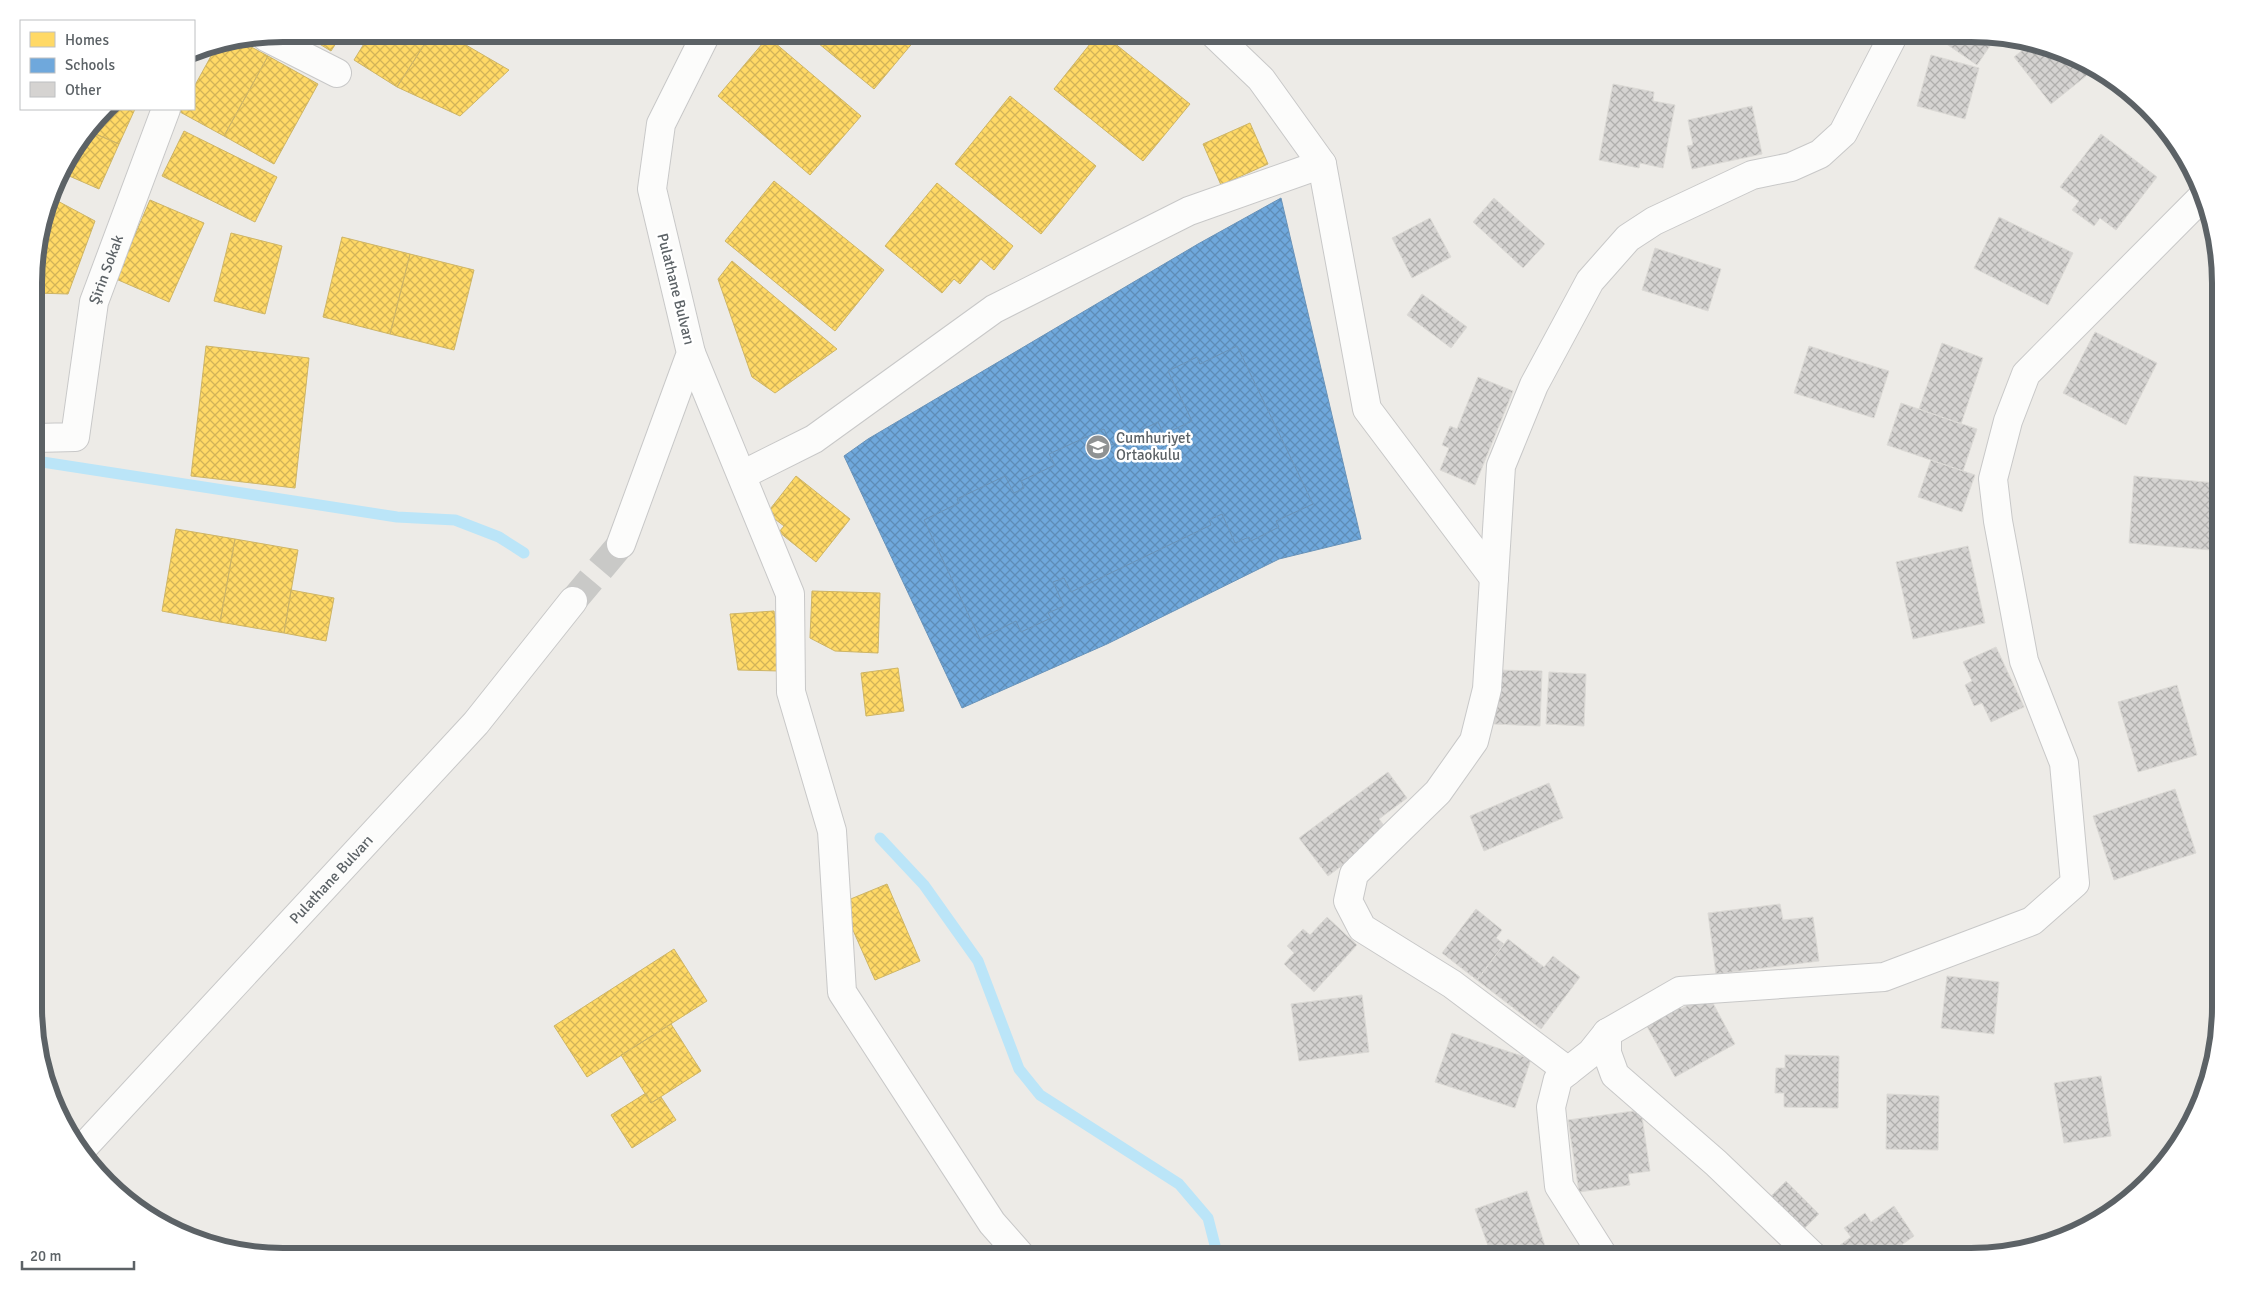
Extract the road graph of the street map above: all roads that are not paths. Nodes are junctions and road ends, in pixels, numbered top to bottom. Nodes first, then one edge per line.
1 (277, 42) edge
2 (692, 42) edge
3 (702, 42) edge
4 (1222, 42) edge
5 (1890, 42) edge
6 (337, 73) dead end
7 (166, 110) edge
8 (661, 124) junction
9 (1322, 164) junction
10 (2197, 202) edge
11 (691, 352) junction
12 (42, 438) edge
13 (742, 475) junction
14 (621, 544) tunnel mouth
15 (1494, 578) junction
16 (573, 601) tunnel mouth
17 (1607, 1033) junction
18 (1568, 1071) junction
19 (86, 1145) edge
20 (1014, 1248) edge
21 (1598, 1248) edge
22 (1805, 1248) edge

1 - 6 street
2 - 8 street
3 - 8 street, Pulathane Bulvarı
4 - 9 street
5 - 15 street
7 - 12 street, Şirin Sokak
8 - 11 street, Pulathane Bulvarı
9 - 13 street
9 - 15 street
10 - 17 street
11 - 13 street
11 - 14 street, Pulathane Bulvarı
13 - 20 street
15 - 18 street
16 - 19 street, Pulathane Bulvarı
17 - 18 street
17 - 22 street
18 - 21 street

